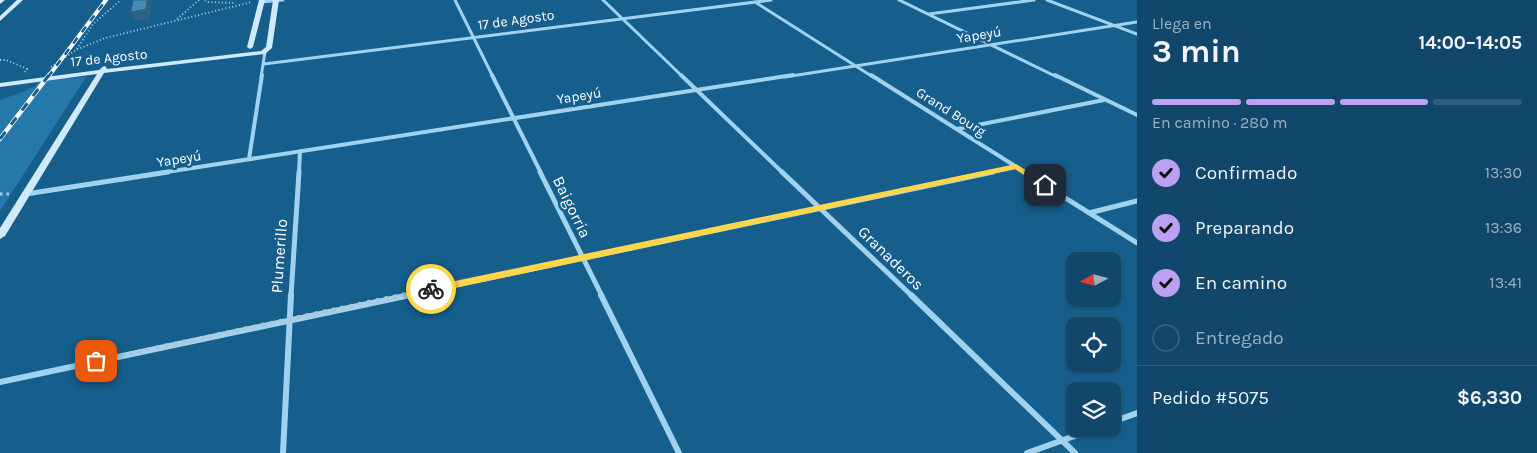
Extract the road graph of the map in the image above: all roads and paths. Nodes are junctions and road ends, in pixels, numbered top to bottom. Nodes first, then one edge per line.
1 (20, 0) edge
2 (122, 0) edge
3 (199, 0) edge
4 (205, 0) edge
5 (276, 0) edge
6 (283, 0) edge
7 (455, 0) edge
8 (603, 0) edge
9 (771, 0) edge
10 (899, 0) edge
11 (1034, 0) edge
12 (1047, 0) edge
13 (261, 1) edge
14 (754, 1) edge
15 (240, 3) junction
16 (929, 14) junction
17 (622, 19) junction
18 (0, 20) edge
19 (175, 20) junction
20 (1137, 22) edge
21 (1115, 26) junction
22 (1137, 34) edge
23 (474, 39) junction
24 (993, 45) junction
25 (257, 49) junction
26 (76, 50) junction
27 (264, 64) junction
28 (856, 66) junction
29 (104, 68) junction
30 (42, 74) junction
31 (0, 78) edge
32 (0, 85) edge
33 (695, 90) junction
34 (1105, 100) junction
35 (1137, 115) edge
36 (514, 118) junction
37 (957, 130) junction
38 (300, 151) junction
39 (249, 160) junction
40 (1016, 167) junction
41 (25, 194) junction
42 (1137, 201) edge
43 (821, 207) junction
44 (1089, 213) junction
45 (0, 236) edge
46 (1137, 243) edge
47 (583, 257) junction
48 (289, 320) junction
49 (0, 382) edge
50 (1137, 413) edge
51 (1121, 419) edge
52 (1073, 437) edge
53 (1062, 441) junction
54 (283, 453) edge
55 (679, 453) edge
56 (1026, 453) edge
57 (1075, 453) edge

1 - 18 main road
2 - 26 path
3 - 19 path
4 - 15 path
5 - 6 street
5 - 13 street
5 - 25 main road
7 - 23 street, Baigorria
8 - 17 street, Granaderos
9 - 14 street, 17 de Agosto
10 - 16 street
11 - 16 street
12 - 21 street
13 - 15 path
13 - 25 main road
14 - 17 street, 17 de Agosto
14 - 28 street, Grand Bourg
15 - 19 path
16 - 24 street
17 - 23 street, 17 de Agosto
17 - 33 street, Granaderos
19 - 26 path
20 - 21 street, Yapeyú
21 - 22 street
21 - 24 street, Yapeyú
23 - 27 street, 17 de Agosto
23 - 36 street, Baigorria
24 - 28 street, Yapeyú
24 - 34 street
25 - 27 street
25 - 29 main road, 17 de Agosto
26 - 30 path
27 - 39 street
28 - 33 street, Yapeyú
28 - 37 street, Grand Bourg
29 - 30 main road, 17 de Agosto
29 - 32 main road, 17 de Agosto
29 - 41 main road
30 - 31 main road, 17 de Agosto
33 - 36 street, Yapeyú
33 - 43 street, Granaderos
34 - 35 street
34 - 37 street
36 - 38 street, Yapeyú
36 - 47 street, Baigorria
37 - 40 street, Grand Bourg
38 - 39 street, Yapeyú
38 - 48 street, Plumerillo
39 - 41 street, Yapeyú
40 - 43 street
40 - 44 street, Grand Bourg
41 - 45 main road
42 - 44 street
43 - 47 street
43 - 53 street, Granaderos
44 - 46 street, Grand Bourg
47 - 48 street
47 - 55 street, Baigorria
48 - 49 street
48 - 54 street, Plumerillo
50 - 51 street
52 - 53 street
53 - 56 street
53 - 57 street, Granaderos

